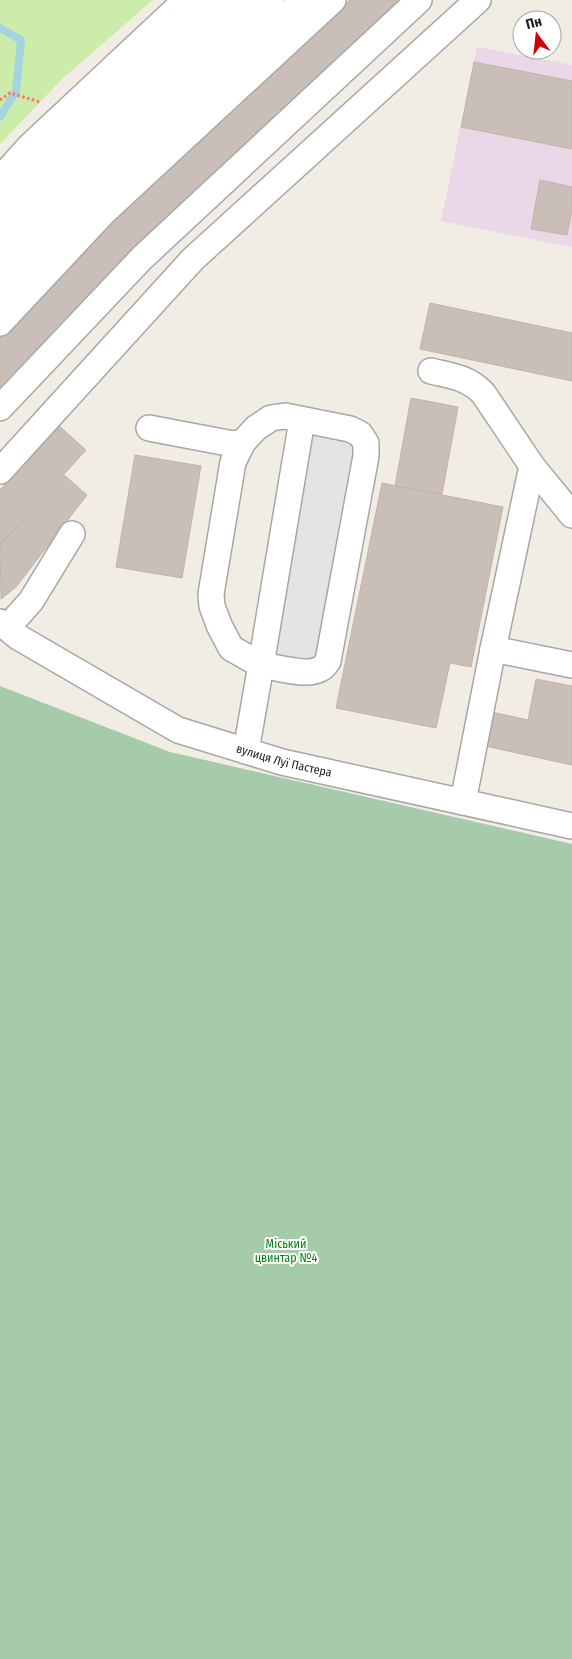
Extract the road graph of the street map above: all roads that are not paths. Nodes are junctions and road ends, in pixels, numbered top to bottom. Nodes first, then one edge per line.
1 (186, 0) edge
2 (215, 0) edge
3 (244, 0) edge
4 (271, 0) edge
5 (303, 0) edge
6 (333, 0) edge
7 (418, 0) edge
8 (478, 0) edge
9 (0, 179) edge
10 (0, 208) edge
11 (0, 236) edge
12 (0, 264) edge
13 (0, 293) edge
14 (0, 322) edge
15 (430, 371) dead end
16 (0, 408) edge
17 (302, 420) junction
18 (149, 428) dead end
19 (243, 442) junction
20 (532, 466) junction
21 (0, 471) edge
22 (572, 515) edge
23 (72, 534) dead end
24 (9, 629) edge
25 (493, 649) junction
26 (261, 665) junction
27 (572, 665) edge
28 (246, 751) junction
29 (463, 802) junction
30 (572, 826) edge

1 - 9 street
2 - 10 street
3 - 11 street
4 - 12 street
5 - 13 street
6 - 14 street
7 - 16 street
8 - 21 street
15 - 20 street
17 - 19 street
17 - 26 street
17 - 26 street
18 - 19 street
19 - 26 street
20 - 22 street
20 - 25 street
23 - 24 street
24 - 28 street, вулиця Луї Пастера
25 - 27 street
25 - 29 street
26 - 28 street
28 - 29 street, вулиця Луї Пастера
29 - 30 street, вулиця Луї Пастера

